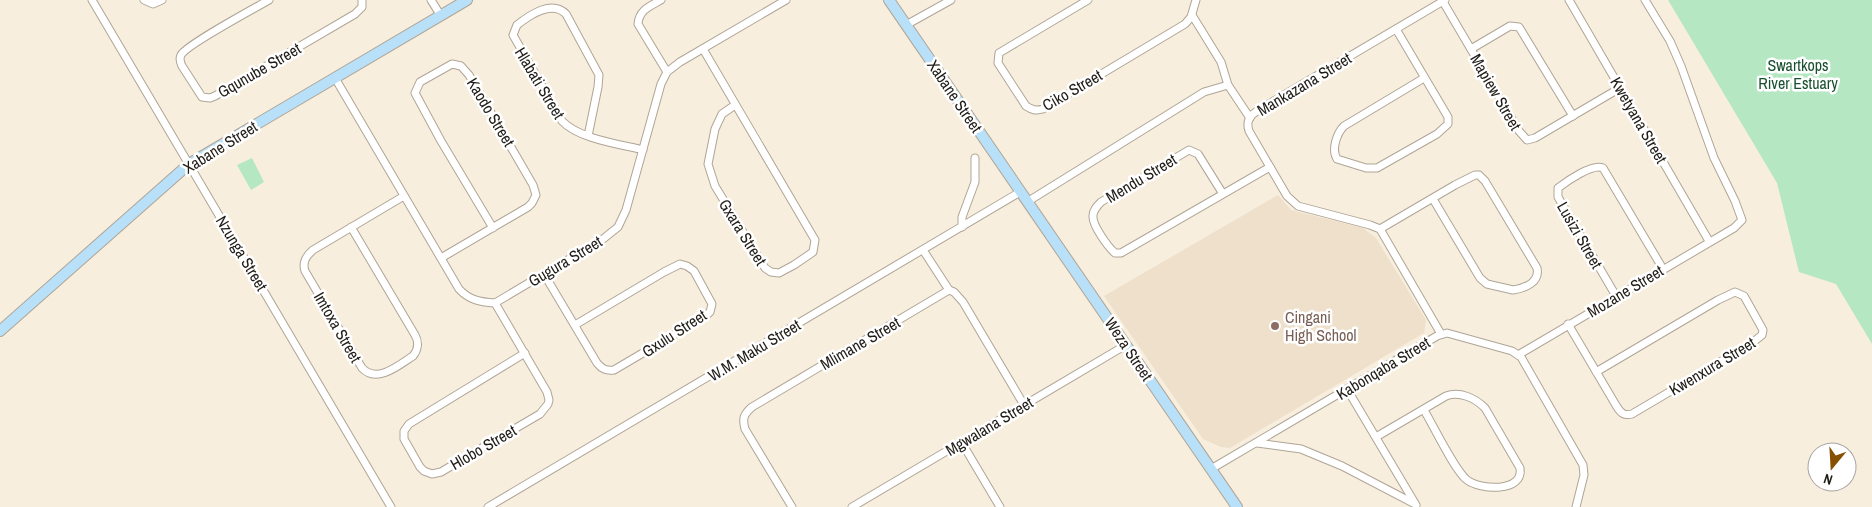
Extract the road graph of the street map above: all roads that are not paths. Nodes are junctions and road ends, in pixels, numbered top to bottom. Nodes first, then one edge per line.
1 (92, 0) edge
2 (144, 0) edge
3 (162, 0) edge
4 (269, 0) edge
5 (362, 0) edge
6 (431, 0) edge
7 (467, 0) edge
8 (660, 0) edge
9 (786, 0) edge
10 (889, 0) edge
11 (951, 0) edge
12 (1088, 0) edge
13 (1196, 0) edge
14 (1569, 0) edge
15 (1645, 0) edge
16 (1443, 1) edge
17 (1192, 15) junction
18 (441, 16) junction
19 (906, 25) junction
20 (1396, 29) junction
21 (703, 49) junction
22 (1471, 49) junction
23 (667, 72) junction
24 (335, 78) junction
25 (1424, 78) junction
26 (1228, 85) junction
27 (1620, 88) junction
28 (736, 105) junction
29 (1573, 116) junction
30 (1250, 118) junction
31 (588, 136) junction
32 (642, 150) junction
33 (975, 158) dead end
34 (189, 164) junction
35 (1270, 167) junction
36 (1020, 192) junction
37 (1223, 194) junction
38 (404, 196) junction
39 (1433, 198) junction
40 (1027, 202) junction
41 (351, 227) junction
42 (962, 227) junction
43 (493, 228) junction
44 (1380, 229) junction
45 (1709, 241) junction
46 (923, 250) junction
47 (441, 258) junction
48 (1663, 268) junction
49 (544, 274) junction
50 (949, 290) junction
51 (1616, 296) junction
52 (495, 303) junction
53 (1568, 324) junction
54 (575, 325) junction
55 (0, 330) edge
56 (1441, 334) junction
57 (1126, 345) junction
58 (525, 353) junction
59 (1518, 355) junction
60 (1596, 372) junction
61 (1347, 389) junction
62 (1024, 406) junction
63 (1424, 410) junction
64 (1376, 437) junction
65 (962, 443) junction
66 (1256, 443) junction
67 (1212, 469) junction
68 (857, 506) edge
69 (1416, 506) edge
70 (391, 507) edge
71 (488, 507) edge
72 (792, 507) edge
73 (1000, 507) edge
74 (1237, 507) edge
75 (1576, 507) edge

1 - 34 street, Nzunga Street
2 - 3 street
4 - 5 street, Gqunube Street
6 - 18 street
7 - 18 street, Xabane Street
8 - 23 street
9 - 21 street
10 - 19 street, Xabane Street
11 - 19 street
12 - 17 street, Ciko Street
13 - 17 street
14 - 27 street, Kwetyana Street
15 - 45 street, Mozane Street
16 - 20 street, Mankazana Street
16 - 22 street, Mapiew Street
17 - 26 street
18 - 24 street, Xabane Street
19 - 36 street, Xabane Street
20 - 25 street
20 - 30 street, Mankazana Street
21 - 23 street
21 - 28 street, Gxara Street
22 - 29 street, Mapiew Street
22 - 29 street
23 - 32 street, Gugura Street
24 - 34 street, Xabane Street
24 - 38 street
25 - 25 street
26 - 30 street
26 - 40 street
27 - 29 street, Mapiew Street
27 - 45 street, Kwetyana Street
28 - 28 street, Gxara Street
30 - 35 street, Mankazana Street
31 - 31 street, Hlabati Street
31 - 32 street, Hlabati Street
32 - 49 street, Gugura Street
33 - 42 street
34 - 55 street, Xabane Street
34 - 70 street, Nzunga Street
35 - 37 street, Mendu Street
35 - 44 street, Mankazana Street
36 - 40 street, Weza Street
36 - 42 street, W.M. Maku Street
37 - 37 street, Mendu Street
38 - 41 street, Imtoxa Street
38 - 47 street
39 - 39 street
39 - 44 street
40 - 57 street, Weza Street
41 - 41 street, Imtoxa Street
42 - 46 street, W.M. Maku Street
43 - 43 street, Kaodo Street
43 - 47 street, Kaodo Street
44 - 56 street
45 - 48 street, Mozane Street
46 - 50 street
46 - 71 street, W.M. Maku Street
47 - 52 street
48 - 51 street, Mozane Street
48 - 51 street, Lusizi Street
49 - 52 street, Gugura Street
49 - 54 street, Gxulu Street
50 - 62 street
50 - 72 street, Mlimane Street
51 - 53 street, Mozane Street
52 - 58 street, Hlobo Street
53 - 59 street, Mozane Street
53 - 60 street, Kwenxura Street
54 - 54 street, Gxulu Street
56 - 59 street, Kabonqaba Street
56 - 61 street, Kabonqaba Street
57 - 62 street, Mgwalana Street
57 - 67 street, Weza Street
58 - 58 street, Hlobo Street
59 - 75 street
60 - 60 street, Kwenxura Street
61 - 64 street
61 - 66 street, Kabonqaba Street
62 - 65 street, Mgwalana Street
63 - 63 street
63 - 64 street
64 - 69 street
65 - 68 street, Mgwalana Street
65 - 73 street
66 - 67 street, Kabonqaba Street
66 - 69 street
67 - 74 street, Weza Street

